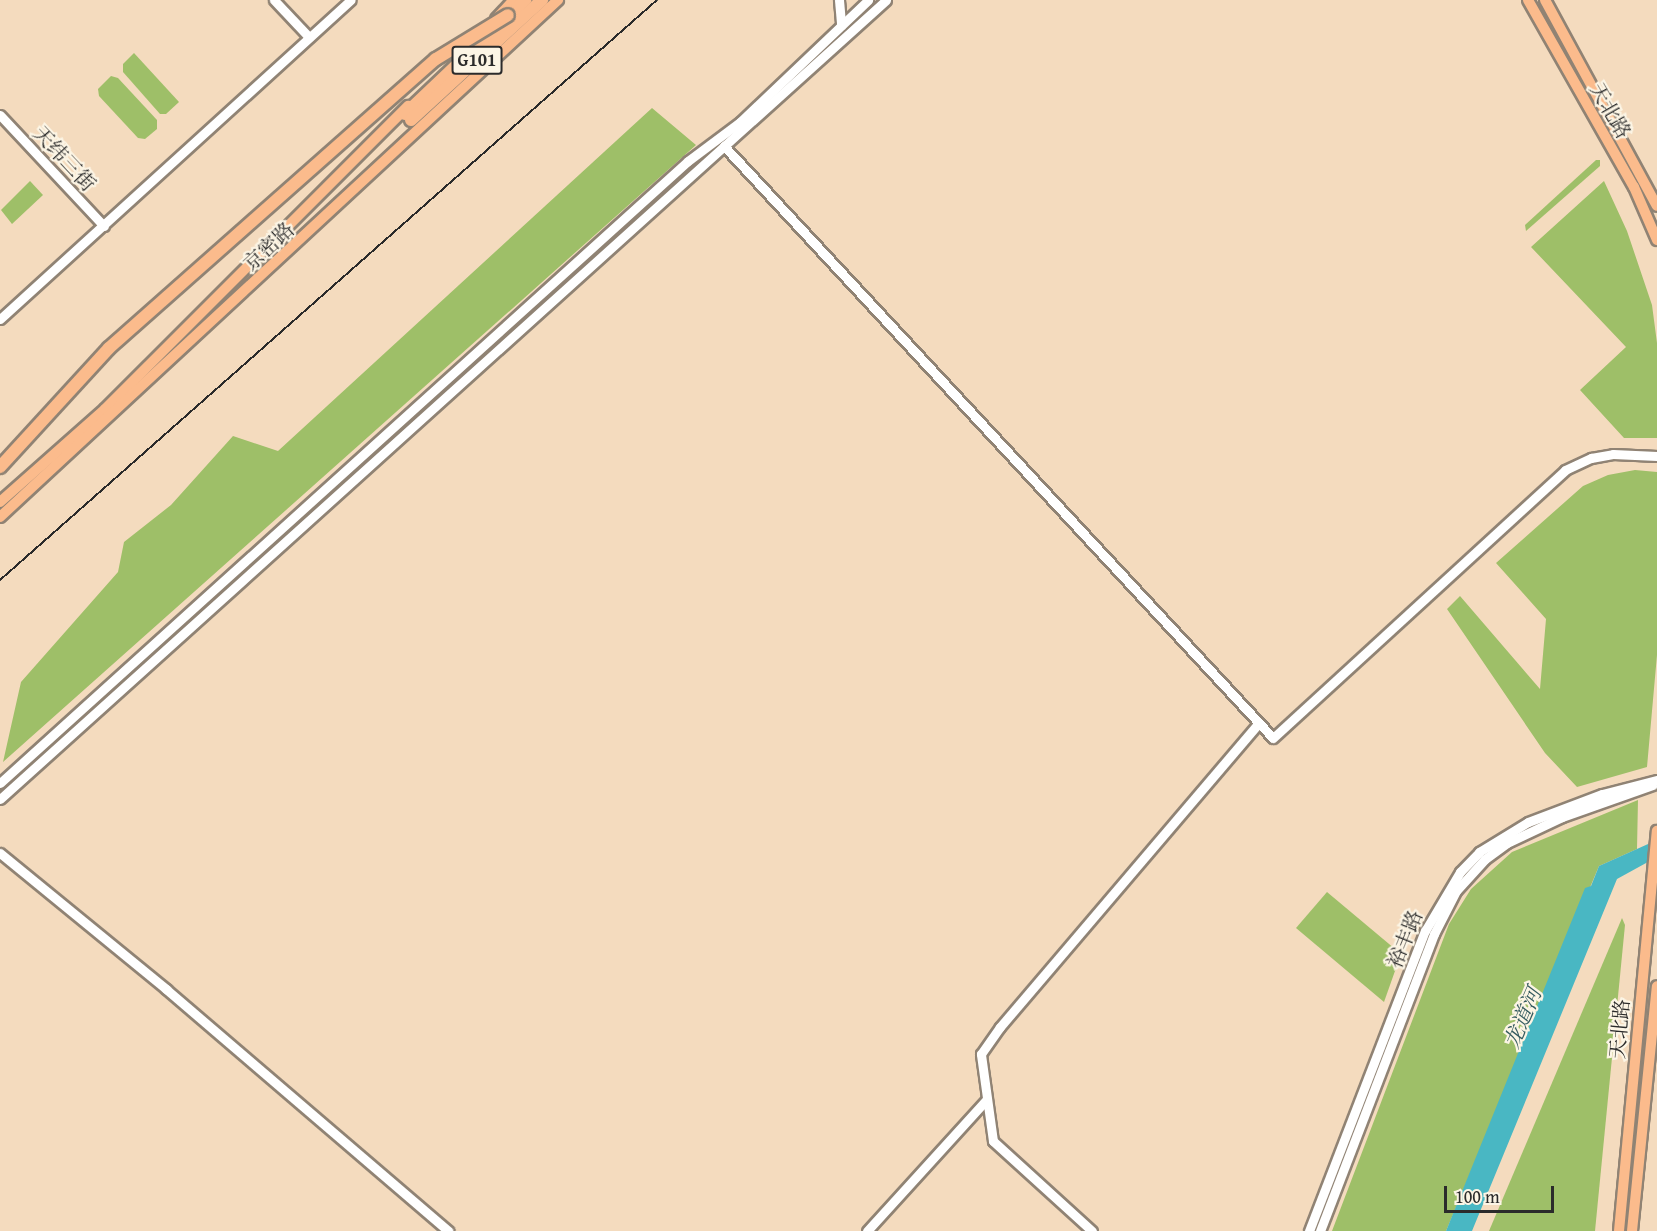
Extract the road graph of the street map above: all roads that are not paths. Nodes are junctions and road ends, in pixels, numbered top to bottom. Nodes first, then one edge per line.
1 (274, 0) edge
2 (351, 0) edge
3 (514, 0) edge
4 (525, 0) edge
5 (542, 0) edge
6 (558, 0) edge
7 (839, 0) edge
8 (868, 0) edge
9 (886, 0) edge
10 (1528, 0) edge
11 (1545, 0) edge
12 (508, 15) junction
13 (842, 25) junction
14 (309, 37) junction
15 (0, 115) edge
16 (724, 146) junction
17 (1657, 206) edge
18 (104, 226) junction
19 (1657, 240) edge
20 (0, 320) edge
21 (1657, 456) edge
22 (0, 467) edge
23 (0, 502) edge
24 (0, 517) edge
25 (1259, 723) junction
26 (1657, 781) edge
27 (0, 783) edge
28 (0, 799) edge
29 (1657, 831) edge
30 (0, 853) edge
31 (1657, 986) edge
32 (1656, 1018) edge
33 (986, 1100) junction
34 (448, 1231) edge
35 (867, 1231) edge
36 (1092, 1231) edge
37 (1309, 1231) edge
38 (1320, 1231) edge
39 (1618, 1231) edge
40 (1632, 1231) edge

1 - 14 street
2 - 14 street
3 - 23 main road, 京密路 / G101
4 - 12 highway, G101
5 - 12 highway, G101, bridge
6 - 24 main road, 京密路 / G101
7 - 13 street
8 - 13 street
9 - 16 street
10 - 19 main road, 天北路
11 - 17 main road, 天北路
12 - 22 highway, bridge
13 - 27 street
14 - 18 street
15 - 18 street, 天纬三街
16 - 25 street
16 - 28 street
18 - 20 street
21 - 25 street
25 - 33 street
26 - 37 street, 裕丰路
26 - 38 street, 裕丰路
29 - 39 main road, 天北路
30 - 34 street
31 - 32 main road, 天北路
32 - 40 main road, 天北路
33 - 35 street
33 - 36 street

